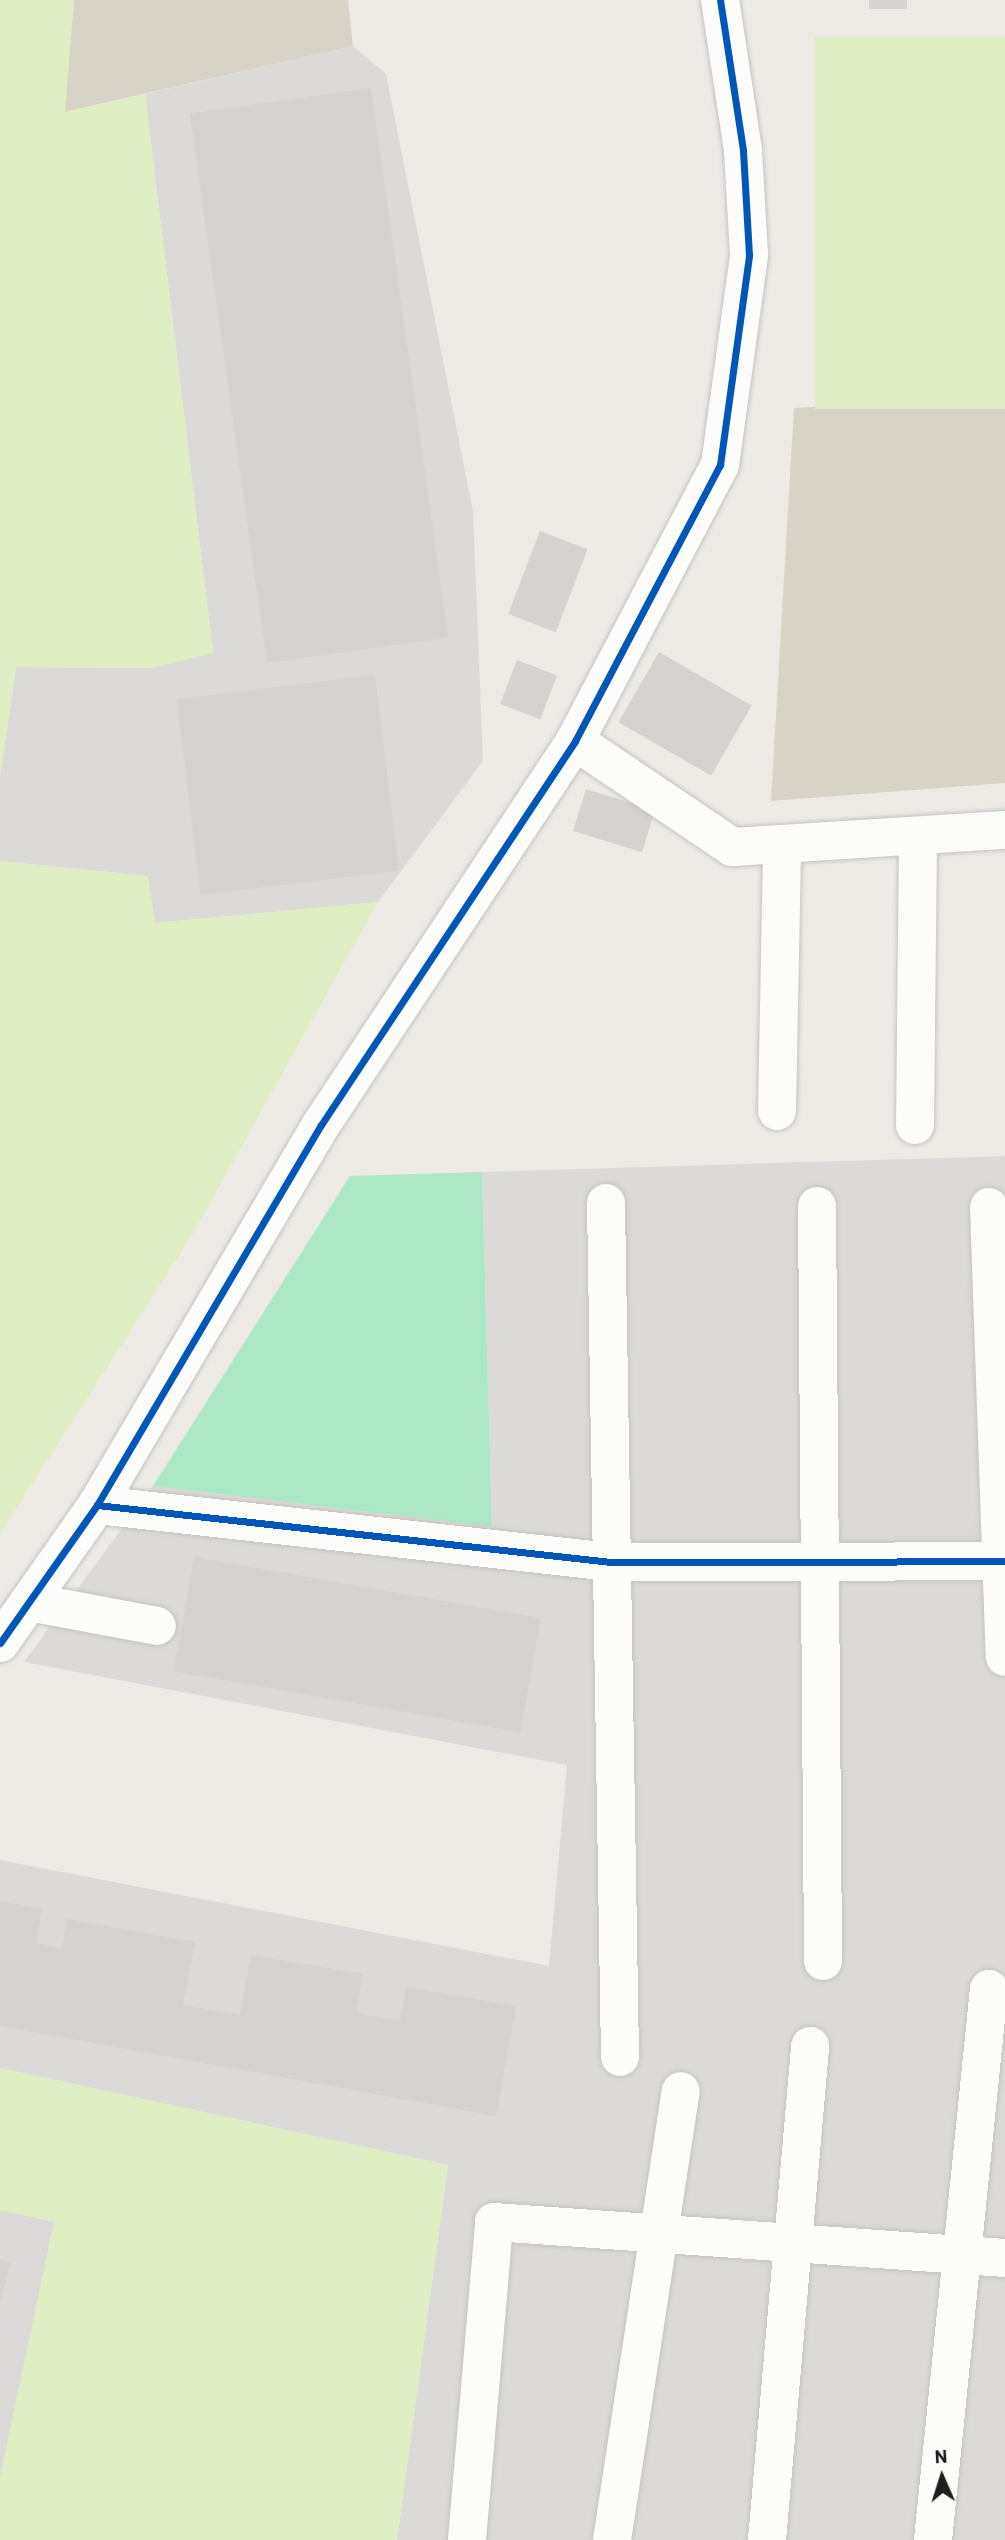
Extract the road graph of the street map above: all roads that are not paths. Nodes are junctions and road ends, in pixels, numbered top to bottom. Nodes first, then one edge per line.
1 (720, 0) edge
2 (575, 741) junction
3 (1005, 830) edge
4 (918, 837) junction
5 (782, 848) junction
6 (777, 1111) dead end
7 (915, 1125) dead end
8 (606, 1203) dead end
9 (817, 1206) dead end
10 (989, 1207) dead end
11 (97, 1505) junction
12 (611, 1562) junction
13 (820, 1562) junction
14 (1003, 1562) edge
15 (29, 1602) junction
16 (157, 1626) dead end
17 (0, 1643) edge
18 (1005, 1657) edge
19 (823, 1961) dead end
20 (989, 1989) dead end
21 (810, 2046) dead end
22 (620, 2057) dead end
23 (681, 2091) dead end
24 (659, 2234) junction
25 (793, 2243) junction
26 (962, 2255) junction
27 (1005, 2258) edge
28 (467, 2540) edge
29 (611, 2540) edge
30 (767, 2540) edge
31 (933, 2540) edge

1 - 2 street
2 - 5 street
2 - 11 street
3 - 4 street
4 - 5 street
4 - 7 street
5 - 6 street
8 - 12 street
9 - 13 street
10 - 14 street
11 - 12 street
11 - 15 street
12 - 13 street
12 - 22 street
13 - 14 street
13 - 19 street
14 - 18 street
15 - 16 street
15 - 17 street
20 - 26 street
21 - 25 street
23 - 24 street
24 - 25 street
24 - 28 street
24 - 29 street
25 - 26 street
25 - 30 street
26 - 27 street
26 - 31 street

